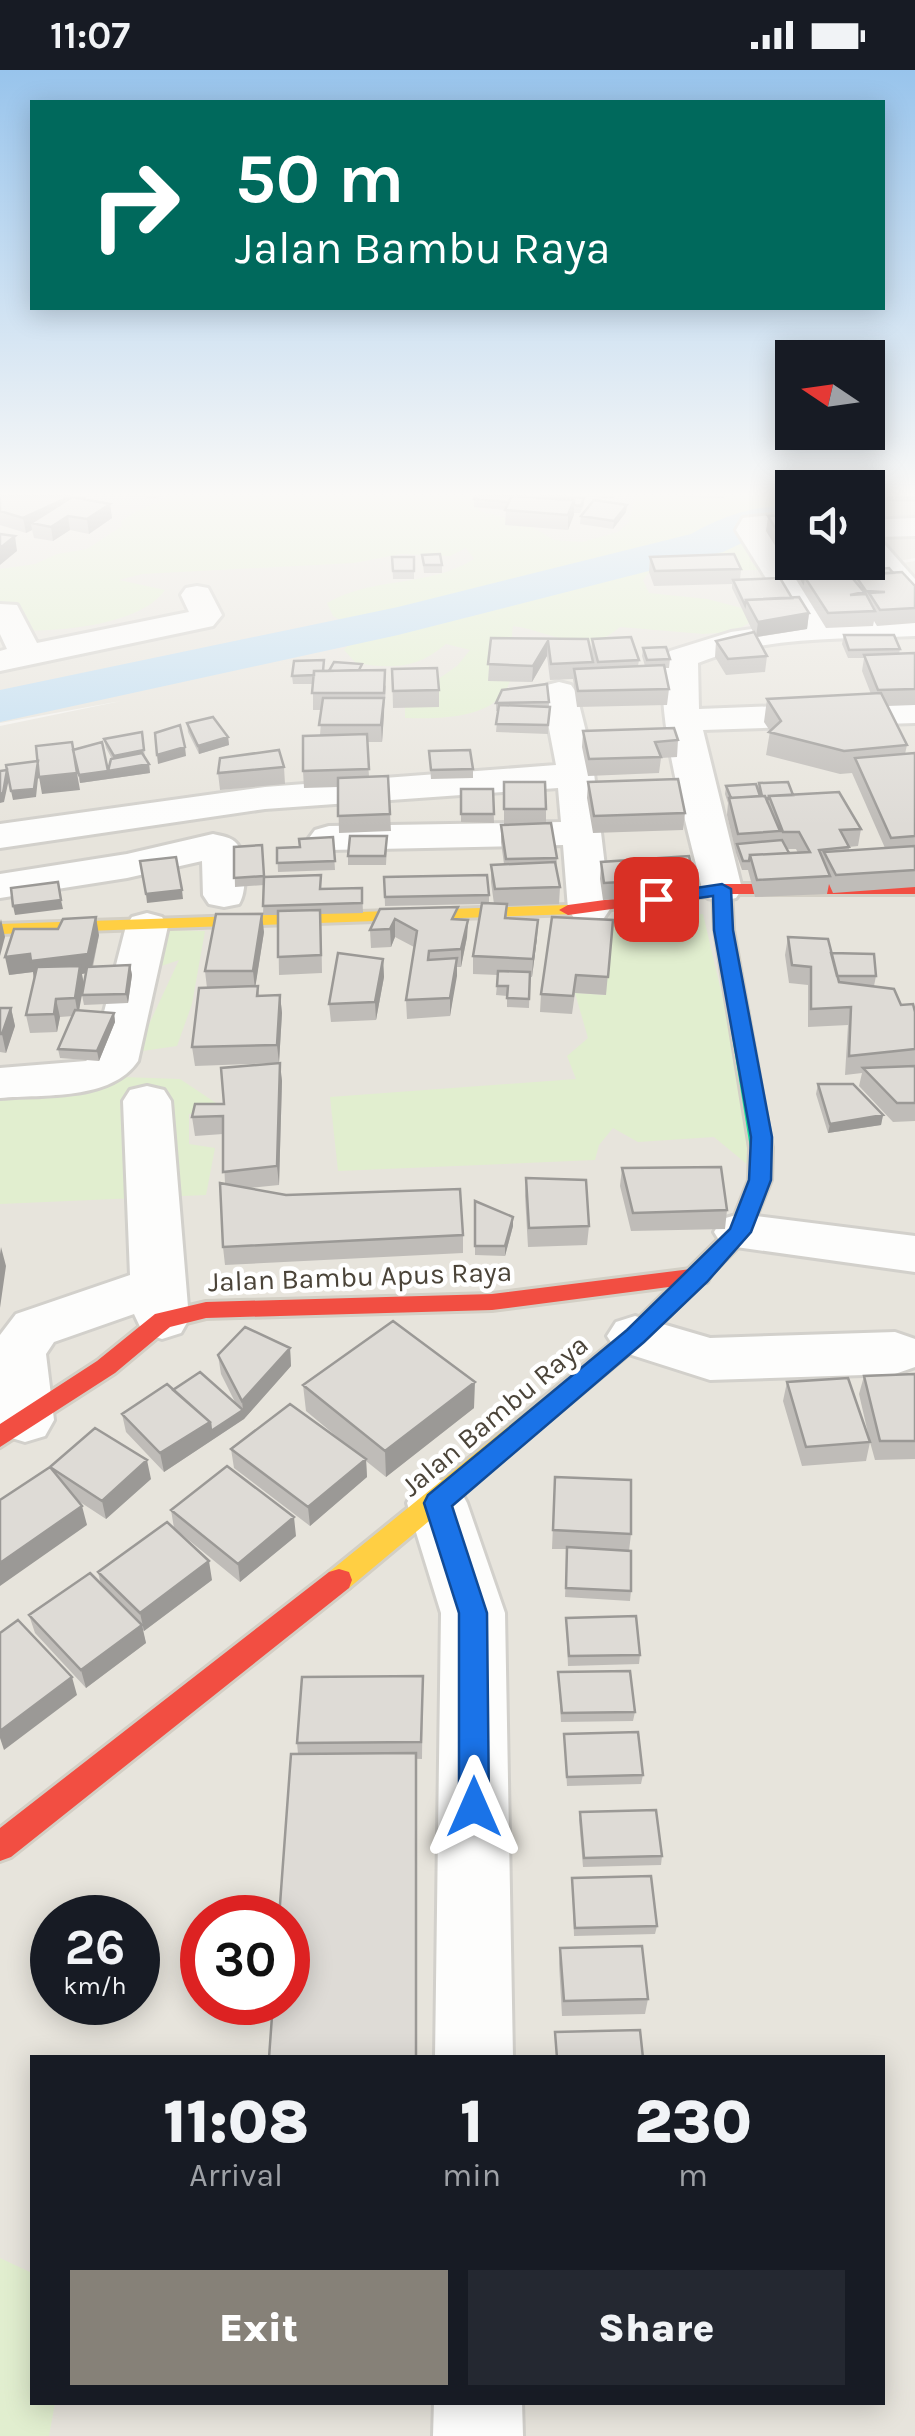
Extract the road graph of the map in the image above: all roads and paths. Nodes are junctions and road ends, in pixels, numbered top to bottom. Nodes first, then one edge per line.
1 (202, 606) edge
2 (799, 606) edge
3 (6, 612) dead end
4 (915, 626) edge
5 (816, 632) junction
6 (13, 658) edge
7 (560, 692) dead end
8 (915, 712) edge
9 (686, 720) junction
10 (576, 775) junction
11 (582, 834) junction
12 (0, 836) edge
13 (329, 838) edge
14 (0, 886) edge
15 (722, 889) junction
16 (915, 889) edge
17 (224, 896) dead end
18 (590, 909) junction
19 (148, 926) junction
20 (0, 928) edge
21 (0, 1083) edge
22 (146, 1101) dead end
23 (740, 1232) junction
24 (915, 1254) edge
25 (699, 1276) junction
26 (160, 1303) junction
27 (635, 1336) junction
28 (895, 1354) dead end
29 (12, 1428) edge
30 (438, 1503) junction
31 (0, 1848) edge
32 (474, 2055) edge
33 (478, 2405) edge
34 (478, 2436) edge

1 - 6 street
2 - 5 street
3 - 6 street
4 - 5 street
5 - 9 street
7 - 10 street
8 - 9 street
9 - 15 street
10 - 11 street
10 - 12 street
11 - 13 street
11 - 18 street
14 - 17 street
15 - 16 street
15 - 18 street
15 - 23 street, Jalan Bambu Raya
18 - 19 street
19 - 20 street
19 - 21 street
22 - 26 street
23 - 24 street
23 - 25 street, Jalan Bambu Raya
25 - 26 street, Jalan Bambu Apus Raya
25 - 27 street, Jalan Bambu Raya
26 - 29 street, Jalan Bambu Apus Raya
26 - 29 street
27 - 28 street
27 - 30 street, Jalan Bambu Raya
30 - 31 street, Jalan Bambu Raya
30 - 32 street
33 - 34 street

